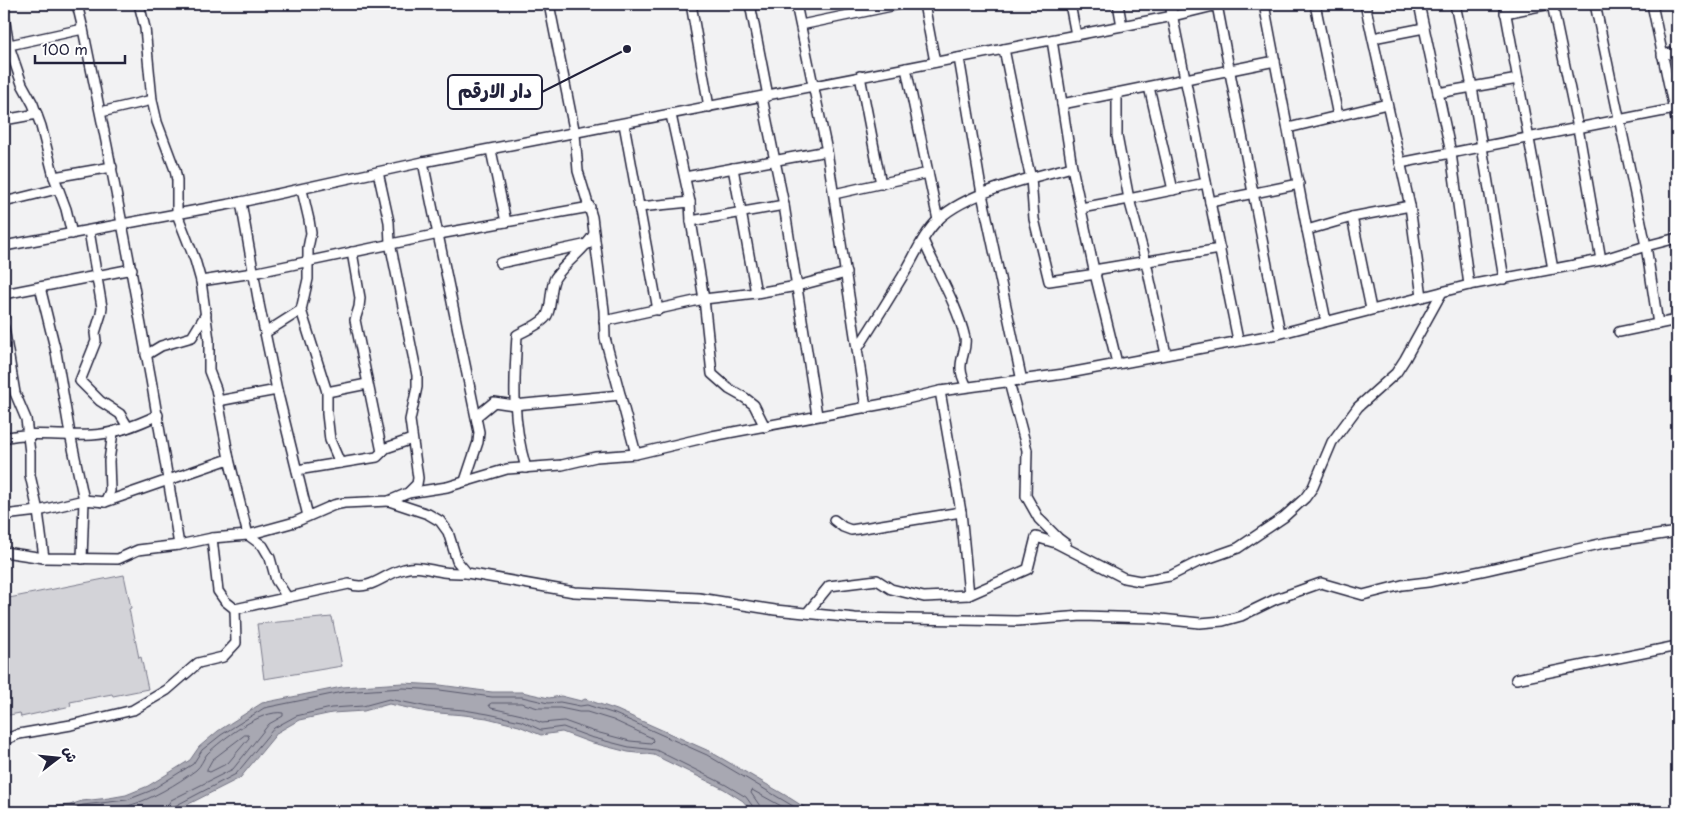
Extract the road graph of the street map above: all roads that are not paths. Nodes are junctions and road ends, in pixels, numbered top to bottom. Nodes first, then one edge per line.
1 (77, 4) edge
2 (139, 4) edge
3 (549, 4) edge
4 (691, 4) edge
5 (750, 4) edge
6 (796, 4) edge
7 (847, 4) edge
8 (900, 4) edge
9 (924, 4) edge
10 (1070, 4) edge
11 (1118, 4) edge
12 (1170, 4) edge
13 (1220, 4) edge
14 (1264, 4) edge
15 (1315, 4) edge
16 (1365, 4) edge
17 (1419, 4) edge
18 (1454, 4) edge
19 (1551, 4) edge
20 (1595, 4) edge
21 (1652, 4) edge
22 (1504, 8) edge
23 (849, 14) junction
24 (1173, 16) junction
25 (4, 18) edge
26 (801, 24) junction
27 (1122, 26) junction
28 (1424, 28) junction
29 (83, 29) junction
30 (1076, 35) junction
31 (1373, 38) junction
32 (1052, 40) junction
33 (7, 46) edge
34 (1004, 49) junction
35 (1677, 52) edge
36 (1662, 55) junction
37 (958, 58) junction
38 (1275, 61) junction
39 (935, 62) junction
40 (906, 68) junction
41 (1229, 71) junction
42 (860, 76) junction
43 (1184, 79) junction
44 (1518, 79) junction
45 (813, 87) junction
46 (1149, 87) junction
47 (1472, 87) junction
48 (1118, 93) junction
49 (1438, 93) junction
50 (765, 97) junction
51 (152, 100) junction
52 (1062, 104) junction
53 (1387, 104) junction
54 (1674, 104) edge
55 (709, 107) junction
56 (101, 112) junction
57 (37, 114) junction
58 (671, 115) junction
59 (1338, 116) junction
60 (4, 120) edge
61 (1620, 121) junction
62 (624, 124) junction
63 (1677, 124) edge
64 (1288, 128) junction
65 (1578, 128) junction
66 (575, 134) junction
67 (1529, 137) junction
68 (1482, 147) junction
69 (491, 150) junction
70 (827, 151) junction
71 (1451, 153) junction
72 (776, 160) junction
73 (423, 162) junction
74 (1400, 162) junction
75 (112, 167) junction
76 (1072, 167) junction
77 (733, 168) junction
78 (378, 172) junction
79 (928, 173) junction
80 (54, 177) junction
81 (685, 177) junction
82 (1032, 178) junction
83 (1206, 183) junction
84 (881, 184) junction
85 (1299, 184) junction
86 (57, 189) junction
87 (302, 190) junction
88 (1172, 190) junction
89 (834, 194) junction
90 (982, 194) junction
91 (1252, 194) junction
92 (1129, 199) junction
93 (4, 202) edge
94 (241, 202) junction
95 (690, 202) junction
96 (1210, 202) junction
97 (784, 204) junction
98 (1410, 206) junction
99 (590, 207) junction
100 (639, 207) junction
101 (1081, 208) junction
102 (742, 212) junction
103 (177, 214) junction
104 (1352, 217) junction
105 (938, 220) junction
106 (691, 221) junction
107 (506, 222) junction
108 (124, 224) junction
109 (1307, 230) junction
110 (89, 231) junction
111 (72, 234) junction
112 (439, 234) junction
113 (594, 234) junction
114 (1677, 238) edge
115 (923, 240) junction
116 (390, 244) junction
117 (588, 244) junction
118 (4, 246) edge
119 (1646, 246) junction
120 (1220, 249) junction
121 (352, 252) junction
122 (1601, 260) junction
123 (309, 262) junction
124 (1146, 262) junction
125 (500, 263) dead end
126 (132, 269) junction
127 (1553, 269) junction
128 (1095, 272) junction
129 (254, 273) junction
130 (846, 273) junction
131 (97, 276) junction
132 (1504, 278) junction
133 (201, 281) junction
134 (1469, 285) junction
135 (797, 286) junction
136 (40, 287) junction
137 (1442, 292) junction
138 (756, 293) junction
139 (4, 295) edge
140 (1422, 297) junction
141 (704, 299) junction
142 (301, 310) junction
143 (658, 310) junction
144 (1372, 310) junction
145 (206, 314) junction
146 (4, 316) edge
147 (1677, 320) edge
148 (604, 321) junction
149 (1326, 321) junction
150 (1658, 324) junction
151 (4, 328) edge
152 (265, 332) junction
153 (1619, 332) dead end
154 (1280, 333) junction
155 (1238, 340) junction
156 (858, 348) junction
157 (146, 354) junction
158 (1166, 354) junction
159 (1117, 363) junction
160 (8, 378) edge
161 (1022, 380) junction
162 (1009, 382) junction
163 (367, 384) junction
164 (967, 387) junction
165 (278, 390) junction
166 (940, 391) junction
167 (327, 392) junction
168 (620, 395) junction
169 (218, 401) junction
170 (514, 405) junction
171 (866, 408) junction
172 (158, 415) junction
173 (476, 416) junction
174 (818, 416) junction
175 (765, 427) junction
176 (113, 432) junction
177 (28, 434) junction
178 (70, 434) junction
179 (4, 438) edge
180 (412, 438) junction
181 (382, 452) junction
182 (636, 454) junction
183 (229, 459) junction
184 (340, 464) junction
185 (526, 468) junction
186 (297, 470) junction
187 (169, 480) junction
188 (464, 481) junction
189 (408, 493) junction
190 (84, 500) junction
191 (390, 501) junction
192 (105, 502) junction
193 (38, 511) junction
194 (961, 512) junction
195 (4, 516) edge
196 (308, 516) junction
197 (834, 520) dead end
198 (1677, 532) edge
199 (248, 535) junction
200 (212, 538) junction
201 (180, 545) junction
202 (4, 552) edge
203 (44, 558) junction
204 (82, 559) junction
205 (1094, 562) junction
206 (466, 573) junction
207 (969, 595) junction
208 (287, 597) junction
209 (235, 609) junction
210 (807, 613) junction
211 (1677, 646) edge
212 (1516, 679) dead end
213 (4, 740) edge

1 - 29 street
2 - 51 street
3 - 66 street
4 - 55 street
5 - 50 street
6 - 26 street
7 - 23 street
8 - 23 street
9 - 39 street
10 - 30 street
11 - 27 street
12 - 24 street
13 - 24 street
13 - 41 street
14 - 38 street
15 - 59 street
16 - 31 street
17 - 28 street
18 - 47 street
19 - 22 street
19 - 65 street
20 - 61 street
21 - 36 street
22 - 44 street
23 - 26 street
24 - 27 street
24 - 43 street
25 - 33 street
26 - 45 street
27 - 30 street
28 - 31 street
28 - 49 street
29 - 33 street
29 - 56 street
30 - 32 street
31 - 53 street
32 - 34 street
32 - 52 street
33 - 57 street
34 - 37 street
34 - 82 street
35 - 36 street
36 - 54 street
37 - 39 street
37 - 90 street
38 - 41 street
38 - 64 street
39 - 40 street
40 - 42 street
40 - 79 street
41 - 43 street
41 - 91 street
42 - 45 street
42 - 84 street
43 - 46 street
43 - 83 street
44 - 47 street
44 - 67 street
45 - 50 street
45 - 70 street
46 - 48 street
46 - 88 street
47 - 49 street
47 - 68 street
48 - 52 street
48 - 92 street
49 - 71 street
50 - 55 street
50 - 72 street
51 - 56 street
51 - 103 street
52 - 76 street
53 - 59 street
53 - 74 street
54 - 61 street
54 - 63 street
55 - 58 street
56 - 75 street
57 - 60 street
57 - 80 street
58 - 62 street
58 - 81 street
59 - 64 street
61 - 65 street
61 - 119 street
62 - 66 street
62 - 100 street
64 - 85 street
65 - 67 street
65 - 122 street
66 - 69 street
66 - 99 street
67 - 68 street
67 - 127 street
68 - 71 street
68 - 132 street
69 - 73 street
69 - 107 street
70 - 72 street
70 - 89 street
71 - 74 street
71 - 134 street
72 - 77 street
72 - 97 street
73 - 78 street
73 - 112 street
74 - 98 street
75 - 80 street
75 - 108 street
76 - 82 street
76 - 101 street
77 - 81 street
77 - 102 street
78 - 87 street
78 - 116 street
79 - 84 street
79 - 105 street
80 - 86 street
81 - 95 street
82 - 90 street
82 - 128 street
83 - 88 street
83 - 96 street
84 - 89 street
85 - 91 street
85 - 109 street
86 - 93 street
86 - 111 street
87 - 94 street
87 - 123 street
88 - 92 street
89 - 130 street
90 - 105 street
90 - 161 street
91 - 96 street
91 - 154 street
92 - 101 street
92 - 124 street
94 - 103 street
94 - 129 street
95 - 100 street
95 - 106 street
96 - 120 street
97 - 102 street
97 - 135 street
98 - 104 street
98 - 140 street
99 - 107 street
99 - 113 street
100 - 143 street
101 - 128 street
102 - 106 street
102 - 138 street
103 - 108 street
103 - 133 street
104 - 109 street
104 - 144 street
105 - 115 street
106 - 141 street
107 - 112 street
108 - 110 street
108 - 126 street
109 - 149 street
110 - 111 street
110 - 131 street
111 - 118 street
112 - 116 street
112 - 173 street
113 - 117 street
113 - 148 street
114 - 119 street
115 - 156 street
115 - 164 street
116 - 121 street
116 - 180 street
117 - 125 street
117 - 170 street
119 - 122 street
119 - 150 street
120 - 124 street
120 - 155 street
121 - 123 street
121 - 163 street
122 - 127 street
123 - 129 street
123 - 142 street
124 - 128 street
124 - 158 street
126 - 131 street
126 - 157 street
127 - 132 street
128 - 159 street
129 - 133 street
129 - 152 street
130 - 135 street
130 - 156 street
131 - 136 street
131 - 176 street
132 - 134 street
133 - 145 street
134 - 137 street
135 - 138 street
135 - 174 street
136 - 139 street
136 - 178 street
137 - 140 street
137 - 205 street
138 - 141 street
139 - 146 street
140 - 144 street
141 - 143 street
141 - 175 street
142 - 152 street
142 - 167 street
143 - 148 street
144 - 149 street
145 - 157 street
145 - 169 street
147 - 150 street
148 - 168 street
149 - 154 street
150 - 153 street
151 - 160 street
152 - 165 street
154 - 155 street
155 - 158 street
156 - 171 street
157 - 172 street
158 - 159 street
159 - 161 street
160 - 177 street
161 - 162 street
162 - 164 street
162 - 205 street
163 - 167 street
163 - 181 street
164 - 166 street
165 - 169 street
165 - 186 street
166 - 171 street
166 - 194 street
167 - 184 street
168 - 170 street
168 - 182 street
169 - 183 street
170 - 173 street
170 - 185 street
171 - 174 street
172 - 176 street
172 - 187 street
173 - 188 street
174 - 175 street
175 - 182 street
176 - 178 street
176 - 192 street
177 - 178 street
177 - 179 street
177 - 193 street
178 - 190 street
180 - 181 street
180 - 189 street
181 - 184 street
182 - 185 street
183 - 187 street
183 - 199 street
184 - 186 street
185 - 188 street
186 - 196 street
187 - 192 street
187 - 201 street
188 - 189 street
189 - 191 street
190 - 192 street
190 - 193 street
190 - 204 street
191 - 196 street
191 - 206 street
193 - 195 street
193 - 203 street
194 - 197 street
194 - 207 street
196 - 199 street
198 - 210 street
199 - 200 street
199 - 208 street
200 - 201 street
200 - 209 street
201 - 204 street
202 - 203 street
203 - 204 street
205 - 207 street
206 - 208 street
206 - 210 street
207 - 210 street
208 - 209 street
209 - 213 street
211 - 212 street

